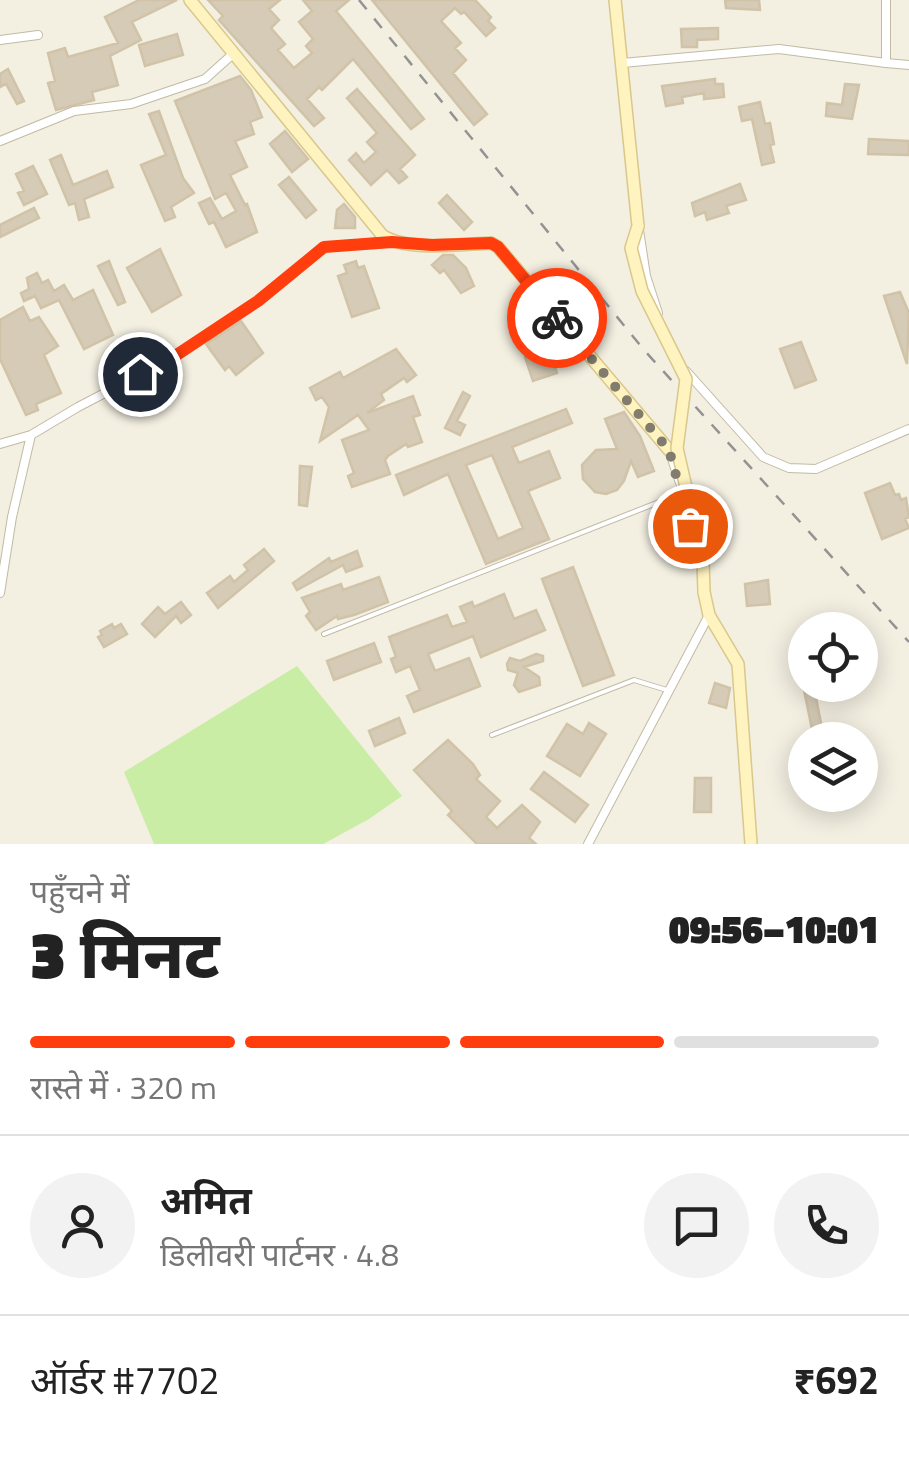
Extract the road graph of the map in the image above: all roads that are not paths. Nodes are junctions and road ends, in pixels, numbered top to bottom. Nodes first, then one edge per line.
1 (190, 0) edge
2 (614, 0) edge
3 (886, 0) edge
4 (38, 35) dead end
5 (0, 40) edge
6 (234, 54) junction
7 (622, 63) junction
8 (886, 63) junction
9 (909, 65) edge
10 (0, 141) edge
11 (638, 226) junction
12 (392, 242) junction
13 (909, 429) edge
14 (31, 435) junction
15 (0, 444) edge
16 (669, 450) joint
17 (683, 492) junction
18 (704, 592) junction
19 (0, 594) edge
20 (710, 616) junction
21 (324, 634) dead end
22 (671, 692) junction
23 (492, 735) dead end
24 (588, 844) edge
25 (750, 844) edge

1 - 6 street
2 - 7 street
3 - 8 street
4 - 5 street
6 - 10 street
6 - 12 street
7 - 8 street
7 - 11 street
8 - 9 street
11 - 13 street
11 - 18 street, bridge
12 - 14 street
12 - 16 street
14 - 15 street
14 - 19 street
16 - 17 street
17 - 18 street
17 - 21 lane
18 - 20 street
20 - 22 street
20 - 25 street
22 - 23 lane
22 - 24 street

